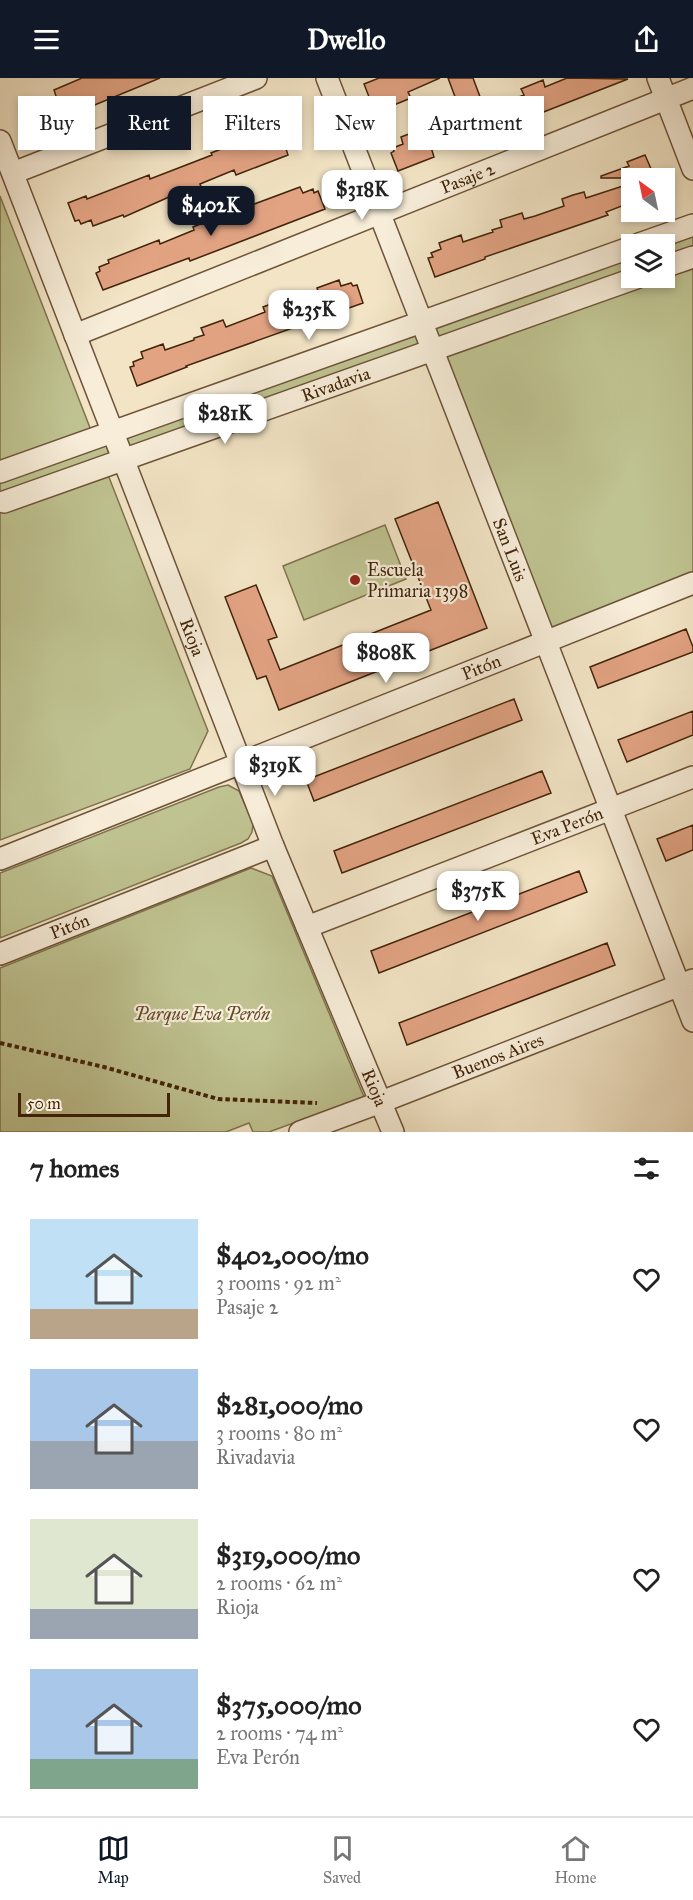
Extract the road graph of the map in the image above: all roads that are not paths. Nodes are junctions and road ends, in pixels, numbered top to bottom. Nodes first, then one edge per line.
1 (256, 78) edge
2 (327, 78) edge
3 (658, 78) edge
4 (693, 88) edge
5 (666, 99) junction
6 (0, 141) edge
7 (693, 170) edge
8 (12, 173) junction
9 (380, 213) junction
10 (693, 225) edge
11 (667, 234) edge
12 (621, 251) edge
13 (693, 257) edge
14 (675, 263) edge
15 (621, 283) edge
16 (422, 321) junction
17 (75, 335) junction
18 (433, 350) junction
19 (113, 432) junction
20 (123, 460) junction
21 (0, 472) edge
22 (1, 500) edge
23 (693, 583) edge
24 (546, 641) junction
25 (241, 763) junction
26 (693, 777) edge
27 (611, 809) junction
28 (273, 846) junction
29 (0, 859) edge
30 (307, 927) junction
31 (0, 954) edge
32 (686, 982) edge
33 (693, 1021) edge
34 (381, 1102) junction
35 (300, 1132) edge
36 (393, 1132) edge

1 - 8 street
2 - 9 street, San Luis
3 - 5 street
4 - 5 street, Pasaje 2
5 - 7 street
5 - 9 street, Pasaje 2
6 - 8 street, Rioja
8 - 17 street, Rioja
9 - 16 street, San Luis
9 - 17 street, Pasaje 2
10 - 11 street
12 - 16 street, Rivadavia
13 - 14 street
15 - 18 street, Rivadavia
16 - 18 street, San Luis
16 - 19 street, Rivadavia
17 - 19 street, Rioja
18 - 20 street, Rivadavia
18 - 24 street, San Luis
19 - 20 street, Rioja
19 - 21 street, Rivadavia
20 - 22 street, Rivadavia
20 - 25 street, Rioja
23 - 24 street, Pitón
24 - 25 street, Pitón
24 - 27 street, San Luis
25 - 28 street, Rioja
25 - 29 street, Pitón
26 - 27 street, Eva Perón
27 - 30 street, Eva Perón
27 - 32 street, San Luis
28 - 30 street, Rioja
28 - 31 street, Pitón
30 - 34 street, Rioja
32 - 33 street, San Luis
32 - 34 street, Buenos Aires
34 - 35 street, Buenos Aires
34 - 36 street, Rioja

